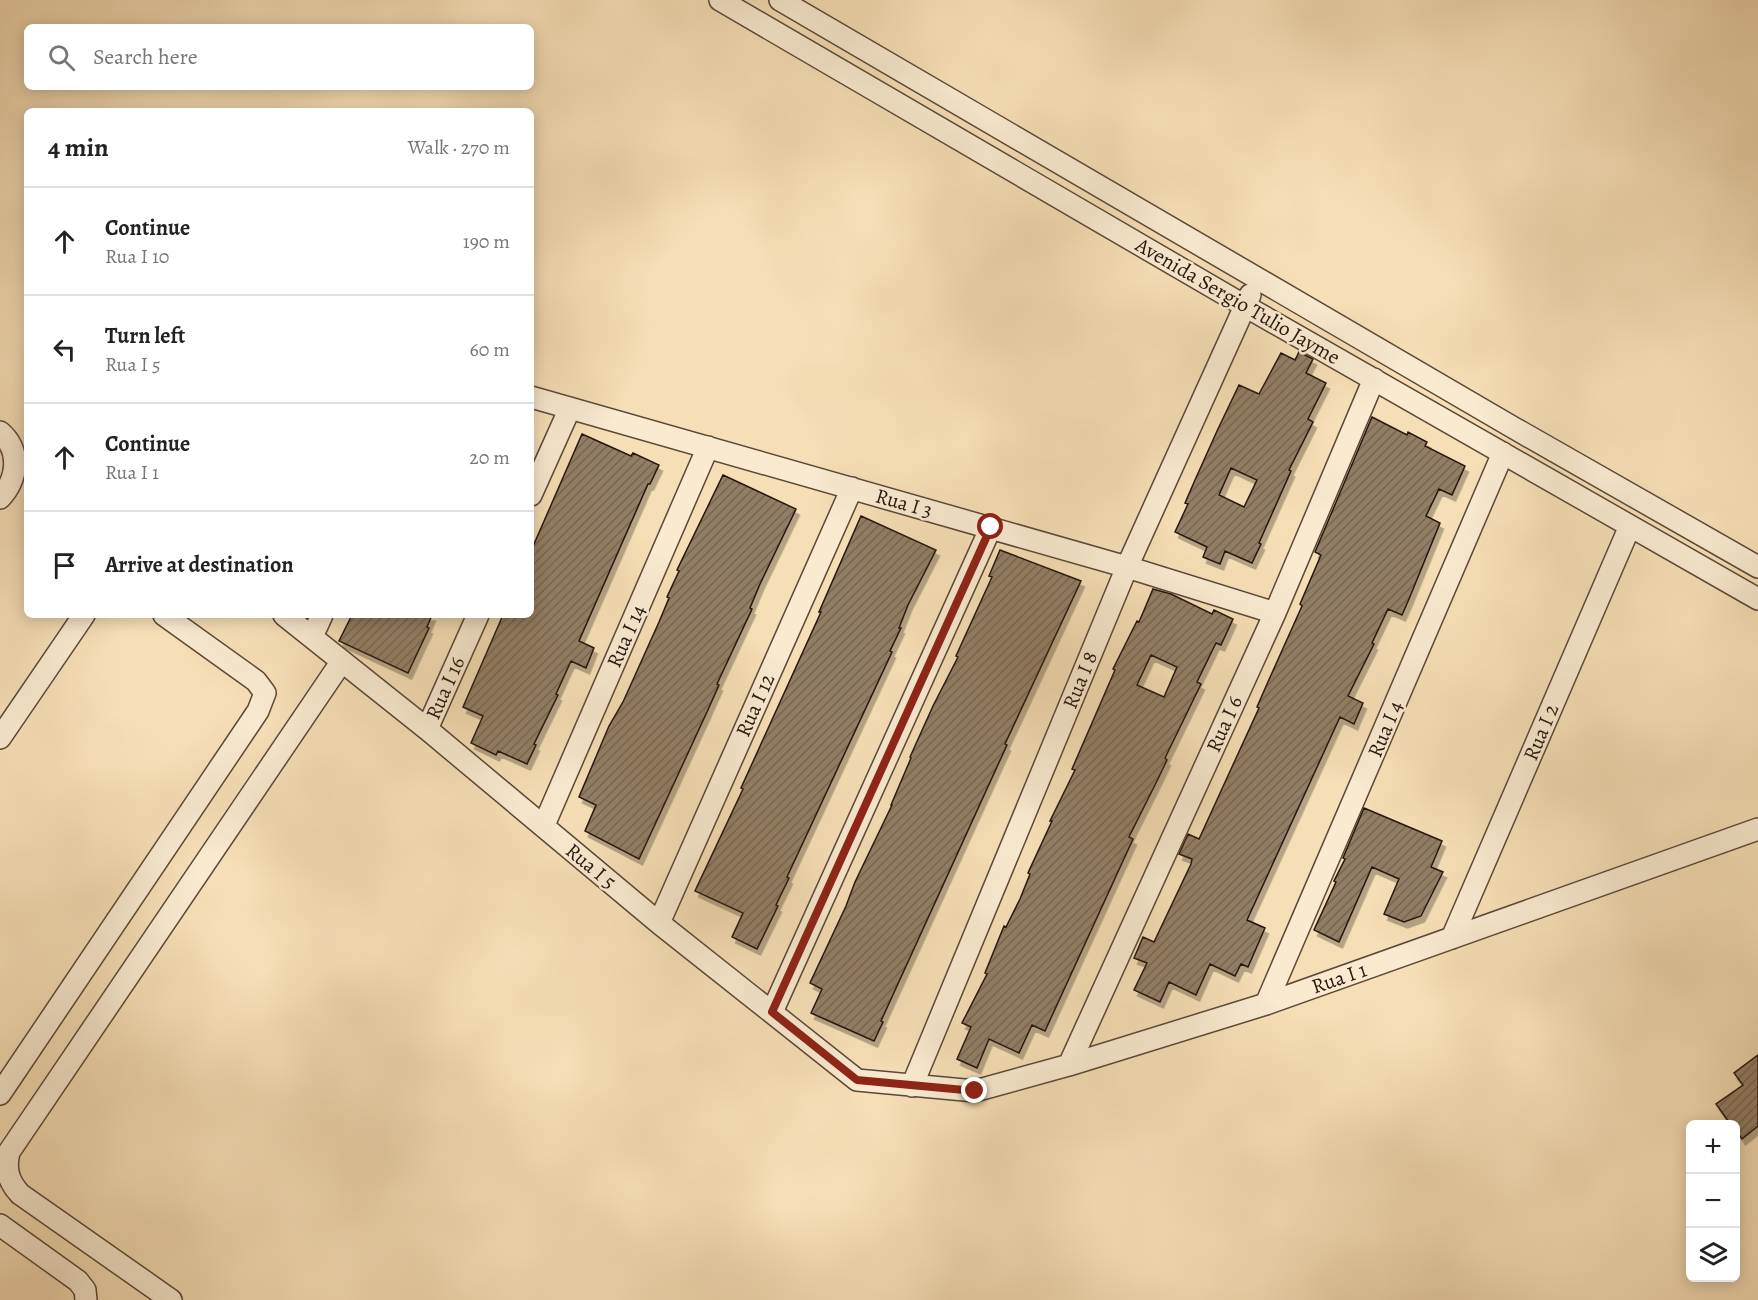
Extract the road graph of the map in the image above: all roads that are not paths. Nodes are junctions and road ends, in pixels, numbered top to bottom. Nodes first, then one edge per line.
1 (720, 0) edge
2 (780, 0) edge
3 (1258, 279) junction
4 (1245, 306) junction
5 (1374, 380) junction
6 (534, 398) edge
7 (570, 408) junction
8 (12, 442) edge
9 (708, 447) junction
10 (1503, 453) junction
11 (13, 486) edge
12 (534, 488) edge
13 (852, 488) junction
14 (1630, 526) junction
15 (991, 527) junction
16 (1127, 567) junction
17 (1758, 567) edge
18 (1758, 599) edge
19 (1275, 613) junction
20 (82, 618) edge
21 (168, 618) edge
22 (288, 618) edge
23 (321, 618) edge
24 (477, 618) edge
25 (312, 637) junction
26 (342, 661) junction
27 (427, 729) junction
28 (0, 738) edge
29 (543, 825) junction
30 (1758, 829) edge
31 (659, 923) junction
32 (1452, 938) junction
33 (1266, 1004) junction
34 (772, 1012) junction
35 (1069, 1065) junction
36 (912, 1086) junction
37 (0, 1094) edge
38 (0, 1225) edge
39 (86, 1300) edge
40 (171, 1300) edge

1 - 4 street, Avenida Sergio Tulio Jayme
2 - 3 street, Avenida Sergio Tulio Jayme
3 - 4 street, Rua I 8
3 - 17 street, Avenida Sergio Tulio Jayme
4 - 5 street, Avenida Sergio Tulio Jayme
4 - 16 street, Rua I 8
5 - 10 street, Avenida Sergio Tulio Jayme
5 - 19 street, Rua I 6
6 - 7 street, Rua I 3
7 - 9 street, Rua I 3
7 - 12 street
8 - 11 street
9 - 13 street, Rua I 3
9 - 29 street, Rua I 14
10 - 14 street, Avenida Sergio Tulio Jayme
10 - 33 street, Rua I 4
13 - 15 street, Rua I 3
13 - 31 street, Rua I 12
14 - 18 street, Avenida Sergio Tulio Jayme
14 - 32 street, Rua I 2
15 - 16 street, Rua I 3
15 - 34 street
16 - 19 street, Rua I 3
16 - 36 street, Rua I 8
19 - 35 street, Rua I 6
20 - 28 street
21 - 37 street
22 - 25 street, Rua I 5
23 - 25 street
24 - 27 street, Rua I 16
25 - 26 street, Rua I 5
26 - 27 street, Rua I 5
26 - 40 street
27 - 29 street, Rua I 5
29 - 31 street, Rua I 5
30 - 32 street, Rua I 1
31 - 34 street, Rua I 5
32 - 33 street, Rua I 1
33 - 35 street, Rua I 1
34 - 36 street, Rua I 5
35 - 36 street, Rua I 1
38 - 39 street

